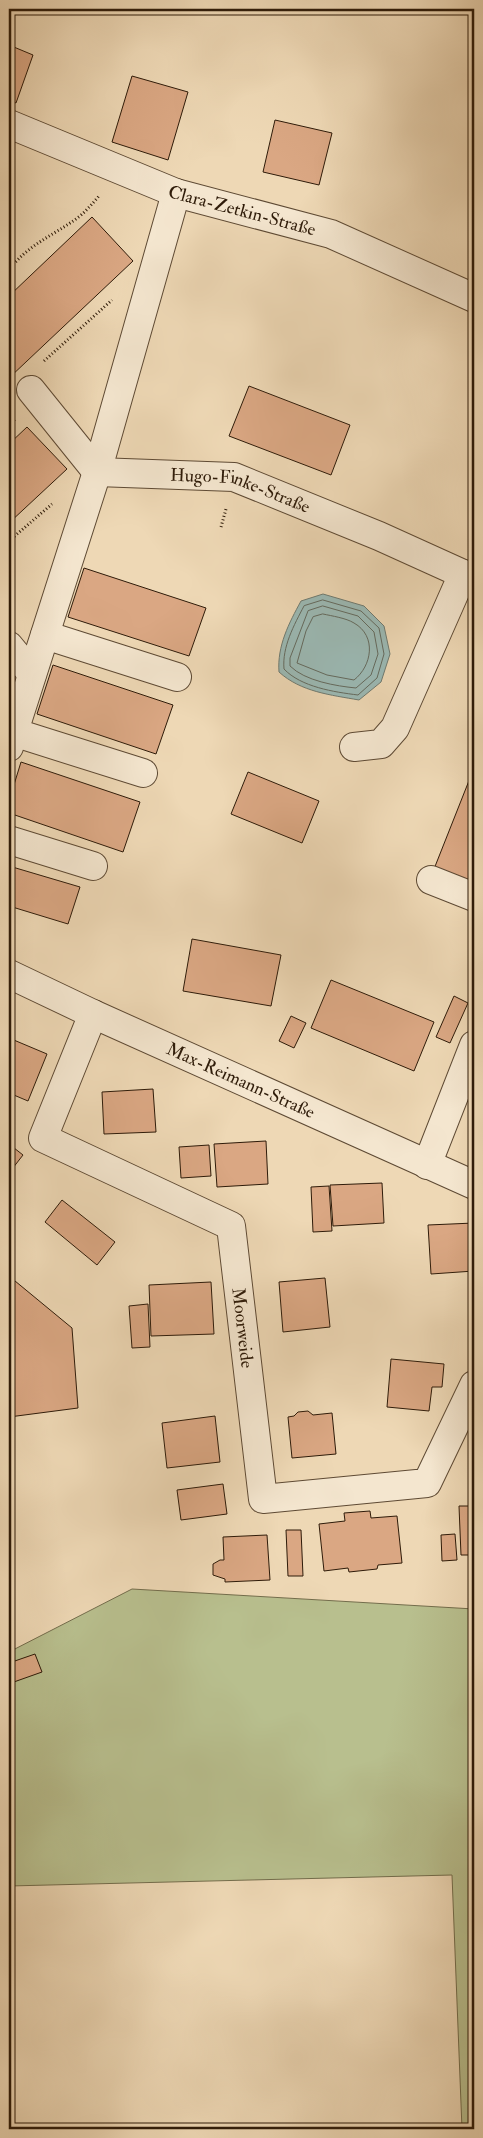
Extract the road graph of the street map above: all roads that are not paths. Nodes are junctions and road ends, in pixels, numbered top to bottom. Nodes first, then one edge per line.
1 (9, 124) edge
2 (176, 193) junction
3 (474, 298) edge
4 (34, 379) road end
5 (96, 472) junction
6 (469, 577) edge
7 (45, 635) junction
8 (9, 646) edge
9 (32, 674) junction
10 (177, 678) dead end
11 (11, 740) edge
12 (354, 748) dead end
13 (143, 773) dead end
14 (9, 840) edge
15 (93, 866) dead end
16 (431, 880) dead end
17 (474, 897) edge
18 (9, 974) edge
19 (93, 1014) junction
20 (474, 1045) edge
21 (428, 1164) junction
22 (474, 1185) edge
23 (474, 1385) edge

1 - 2 street, Clara-Zetkin-Straße
2 - 3 street, Clara-Zetkin-Straße
2 - 5 street
4 - 5 street
5 - 6 street, Hugo-Finke-Straße
5 - 7 street
6 - 12 street
7 - 9 street
7 - 10 street
8 - 9 street
9 - 11 street
11 - 13 street
14 - 15 street
16 - 17 street
18 - 19 street, Max-Reimann-Straße
19 - 21 street, Max-Reimann-Straße
19 - 23 street, Moorweide
20 - 21 street
21 - 22 street, Max-Reimann-Straße

